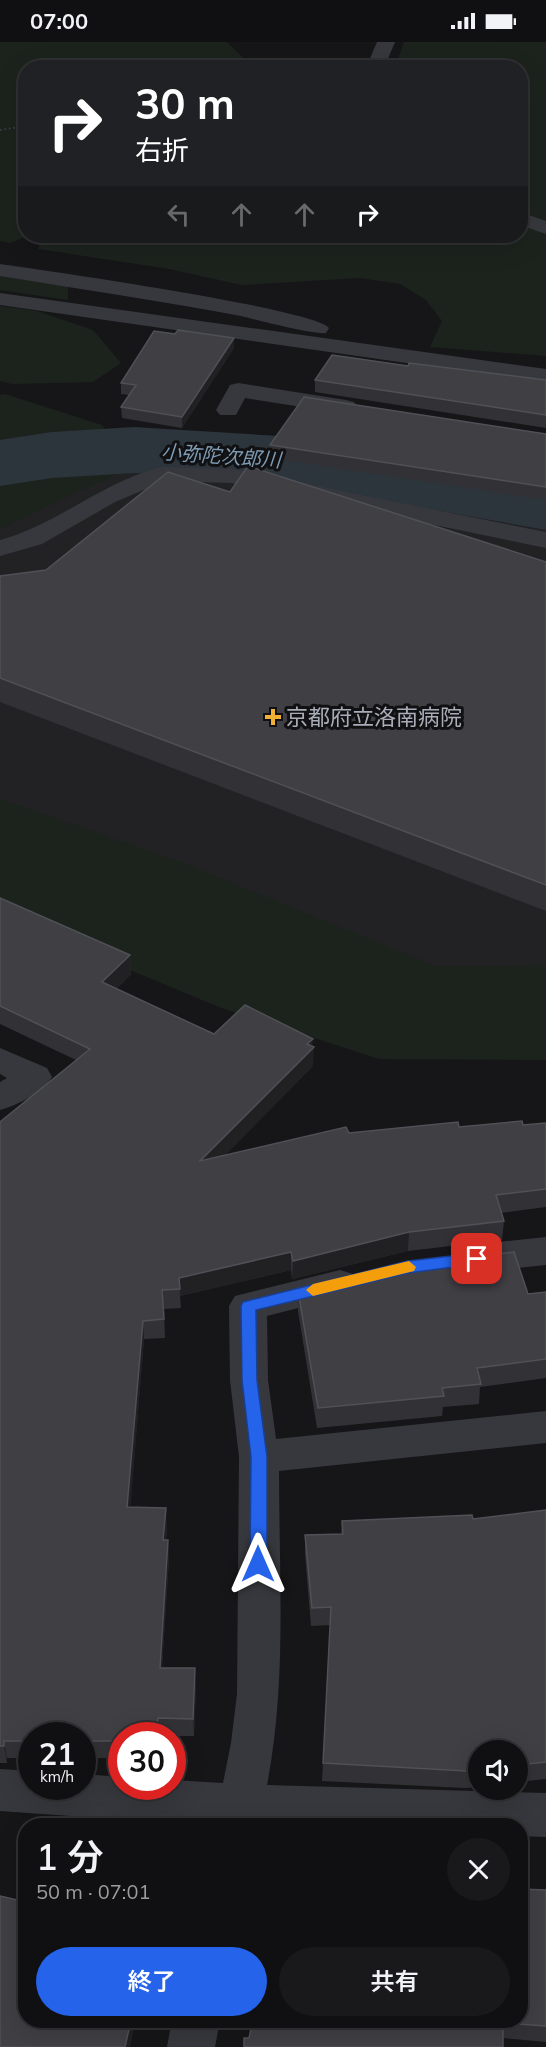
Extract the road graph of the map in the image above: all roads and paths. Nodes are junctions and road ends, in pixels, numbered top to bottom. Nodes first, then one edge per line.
1 (386, 42) edge
2 (378, 60) edge
3 (18, 127) edge
4 (0, 130) edge
5 (528, 221) edge
6 (546, 228) edge
7 (0, 270) edge
8 (8, 300) edge
9 (395, 357) junction
10 (546, 376) edge
11 (364, 409) edge
12 (228, 410) dead end
13 (546, 540) edge
14 (0, 548) edge
15 (0, 1060) edge
16 (0, 1098) edge
17 (546, 1251) edge
18 (431, 1264) edge
19 (374, 1275) edge
20 (546, 1427) edge
21 (259, 1457) junction
22 (0, 1790) edge
23 (546, 1815) edge
24 (238, 1816) edge
25 (195, 2028) edge
26 (191, 2047) edge

1 - 2 street
3 - 4 path
5 - 6 street
7 - 9 street
8 - 9 street
9 - 10 street
11 - 12 street
13 - 14 street
15 - 16 street
17 - 18 street
19 - 21 street
20 - 21 street
21 - 24 street
22 - 24 street
23 - 24 street
25 - 26 street

